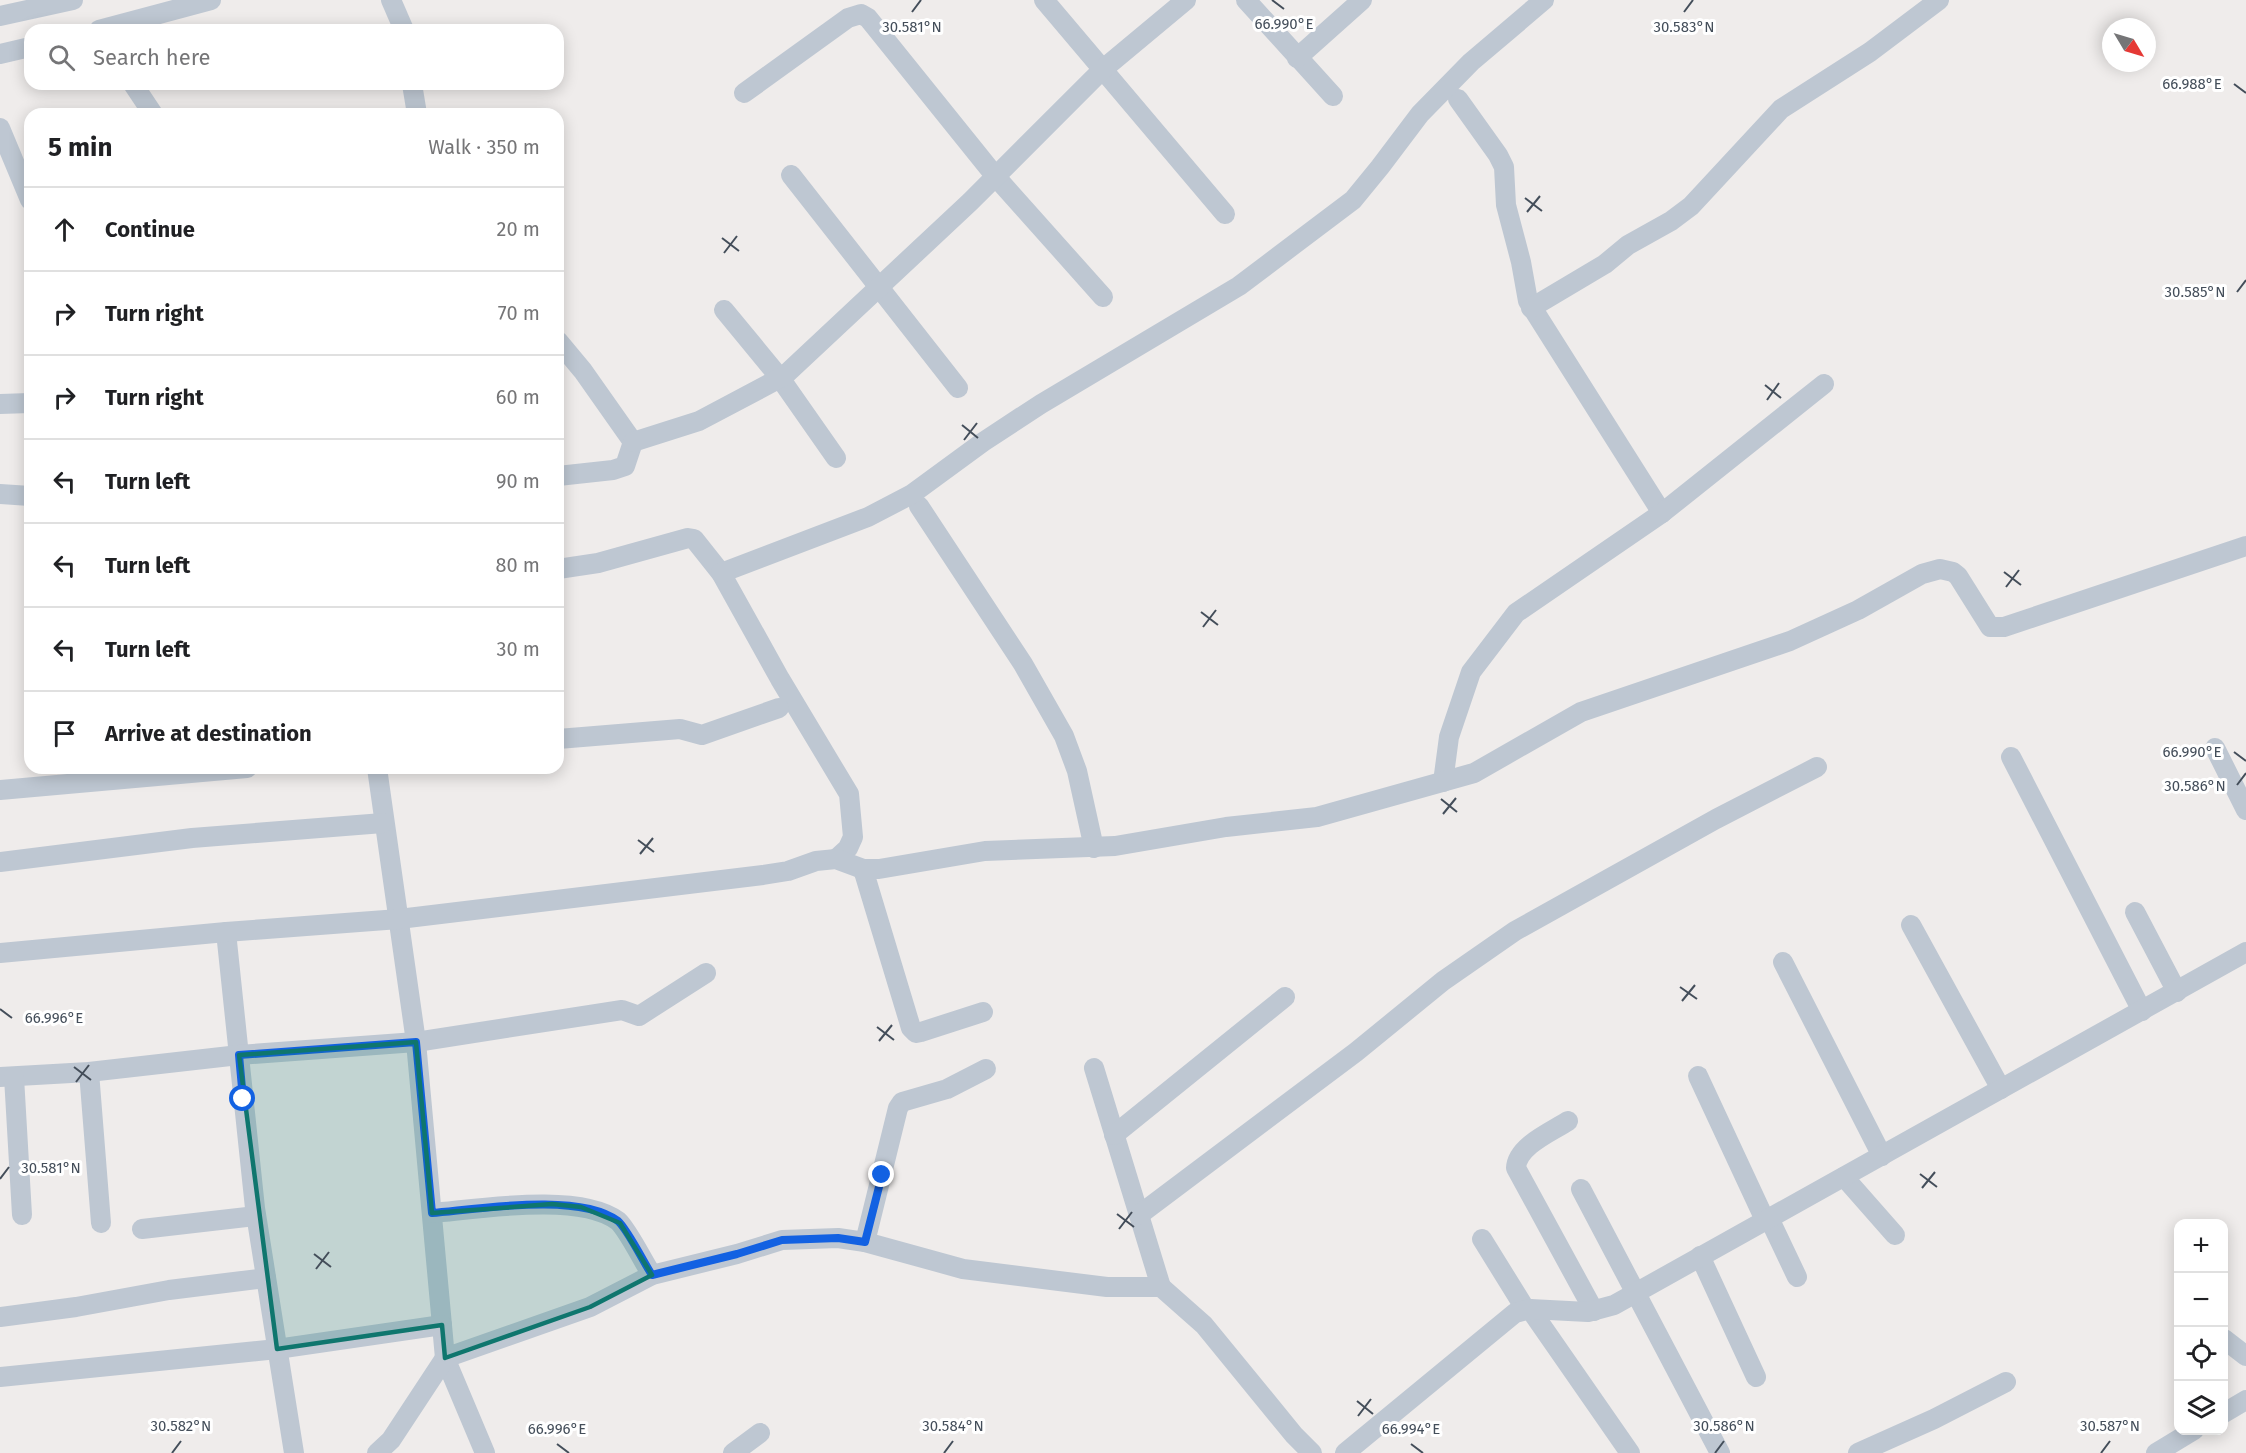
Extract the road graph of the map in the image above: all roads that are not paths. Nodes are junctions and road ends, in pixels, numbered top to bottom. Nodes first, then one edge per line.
1 (73, 0) edge
2 (211, 0) edge
3 (391, 0) edge
4 (1044, 0) edge
5 (1186, 0) edge
6 (1245, 0) edge
7 (1362, 0) edge
8 (1544, 0) edge
9 (1940, 0) edge
10 (3, 11) edge
11 (121, 24) edge
12 (401, 24) edge
13 (24, 48) edge
14 (0, 54) edge
15 (1297, 58) junction
16 (1102, 70) junction
17 (137, 90) edge
18 (413, 90) edge
19 (744, 93) dead end
20 (1333, 96) dead end
21 (1458, 99) dead end
22 (149, 108) edge
23 (416, 108) edge
24 (0, 128) edge
25 (790, 175) dead end
26 (996, 177) junction
27 (24, 186) edge
28 (1225, 214) dead end
29 (879, 287) junction
30 (1102, 297) dead end
31 (1532, 308) junction
32 (724, 310) dead end
33 (564, 348) edge
34 (780, 378) junction
35 (1824, 384) dead end
36 (958, 388) dead end
37 (0, 404) edge
38 (24, 404) edge
39 (633, 442) junction
40 (836, 458) dead end
41 (564, 475) edge
42 (0, 494) edge
43 (24, 496) edge
44 (919, 506) dead end
45 (1662, 513) junction
46 (2246, 546) edge
47 (564, 568) edge
48 (721, 573) junction
49 (779, 708) dead end
50 (564, 739) edge
51 (2216, 748) dead end
52 (2012, 757) dead end
53 (1817, 767) dead end
54 (180, 774) edge
55 (378, 774) edge
56 (1443, 782) junction
57 (0, 790) edge
58 (2246, 810) edge
59 (383, 823) junction
60 (1094, 848) junction
61 (836, 859) junction
62 (0, 862) edge
63 (863, 869) junction
64 (2136, 912) dead end
65 (399, 919) junction
66 (1911, 925) dead end
67 (226, 932) junction
68 (2246, 952) edge
69 (0, 953) edge
70 (1783, 962) dead end
71 (706, 974) dead end
72 (2177, 992) junction
73 (1285, 997) dead end
74 (2142, 1011) junction
75 (983, 1012) dead end
76 (416, 1042) junction
77 (239, 1055) junction
78 (1094, 1068) dead end
79 (987, 1069) dead end
80 (89, 1072) junction
81 (1698, 1076) dead end
82 (7, 1077) edge
83 (2001, 1089) junction
84 (1568, 1121) dead end
85 (1114, 1136) junction
86 (1882, 1156) junction
87 (1844, 1177) junction
88 (1581, 1189) dead end
89 (432, 1213) junction
90 (22, 1215) dead end
91 (1139, 1215) junction
92 (256, 1216) junction
93 (1767, 1219) junction
94 (101, 1223) dead end
95 (142, 1229) dead end
96 (1895, 1234) dead end
97 (1482, 1239) dead end
98 (865, 1242) junction
99 (1700, 1256) junction
100 (652, 1275) junction
101 (1797, 1276) dead end
102 (266, 1278) junction
103 (1161, 1287) junction
104 (1636, 1293) junction
105 (1528, 1309) junction
106 (1594, 1311) junction
107 (0, 1317) edge
108 (442, 1325) junction
109 (2228, 1343) edge
110 (277, 1349) junction
111 (2246, 1356) edge
112 (445, 1358) junction
113 (0, 1377) edge
114 (1756, 1377) dead end
115 (2006, 1382) dead end
116 (2246, 1400) edge
117 (2228, 1410) edge
118 (760, 1433) dead end
119 (2187, 1435) edge
120 (294, 1453) edge
121 (377, 1453) edge
122 (485, 1453) edge
123 (733, 1453) edge
124 (1312, 1453) edge
125 (1345, 1453) edge
126 (1630, 1453) edge
127 (1720, 1453) edge
128 (1858, 1453) edge
129 (2156, 1453) edge

1 - 10 street
2 - 11 street
3 - 12 street
4 - 16 street
5 - 16 street
6 - 15 street
7 - 15 street
8 - 48 street
9 - 31 street
13 - 14 street
15 - 20 street
16 - 26 street
16 - 28 street
17 - 22 street
18 - 23 street
19 - 26 street
21 - 31 street
24 - 27 street
25 - 29 street
26 - 29 street
26 - 30 street
29 - 34 street
29 - 36 street
31 - 45 street
32 - 34 street
33 - 39 street
34 - 39 street
34 - 40 street
35 - 45 street
37 - 38 street
39 - 41 street
42 - 43 street
44 - 60 street
45 - 56 street
46 - 56 street
47 - 48 street
48 - 61 street
49 - 50 street
51 - 58 street
52 - 74 street
53 - 91 street
54 - 57 street
55 - 59 street
56 - 60 street
59 - 62 street
59 - 65 street
60 - 63 street
61 - 63 street
61 - 65 street
63 - 75 street
64 - 72 street
65 - 67 street
65 - 76 street
66 - 83 street
67 - 69 street
67 - 77 street
68 - 72 street
70 - 86 street
71 - 76 street
72 - 74 street
73 - 85 street
74 - 83 street
76 - 77 street
76 - 89 street
77 - 80 street
77 - 92 street
78 - 85 street
79 - 98 street
80 - 82 street
80 - 94 street
81 - 93 street
82 - 90 street
83 - 86 street
84 - 106 street
85 - 91 street
86 - 87 street
87 - 93 street
87 - 96 street
88 - 104 street
89 - 100 street
89 - 108 street
91 - 103 street
92 - 95 street
92 - 102 street
93 - 99 street
93 - 101 street
97 - 105 street
98 - 100 street
98 - 103 street
99 - 104 street
99 - 114 street
100 - 112 street
102 - 107 street
102 - 110 street
103 - 124 street
104 - 106 street
104 - 127 street
105 - 106 street
105 - 125 street
105 - 126 street
108 - 110 street
108 - 112 street
109 - 111 street
110 - 113 street
110 - 120 street
112 - 121 street
112 - 122 street
115 - 128 street
116 - 117 street
118 - 123 street
119 - 129 street

